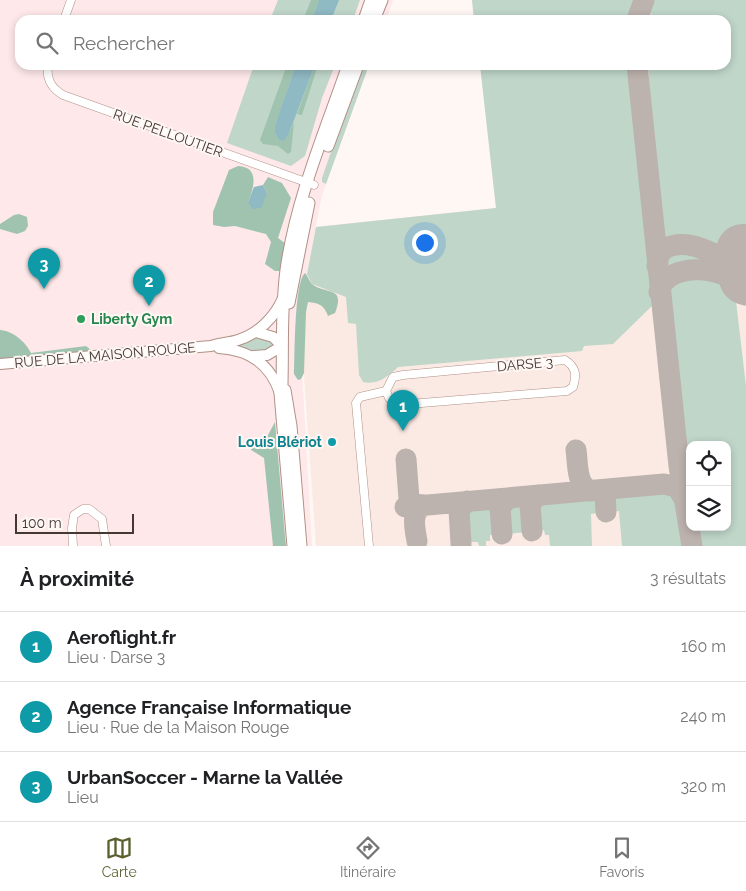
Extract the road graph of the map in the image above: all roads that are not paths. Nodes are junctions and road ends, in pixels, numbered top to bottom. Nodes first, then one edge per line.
1 (71, 0) edge
2 (371, 0) edge
3 (382, 0) edge
4 (66, 15) edge
5 (366, 15) edge
6 (376, 15) edge
7 (49, 70) edge
8 (346, 70) edge
9 (356, 70) edge
10 (311, 184) junction
11 (284, 302) junction
12 (256, 332) junction
13 (211, 346) junction
14 (282, 346) junction
15 (253, 356) junction
16 (0, 364) edge
17 (281, 388) junction
18 (386, 391) junction
19 (73, 546) edge
20 (106, 546) edge
21 (293, 546) edge
22 (301, 546) edge
23 (369, 546) edge

1 - 4 street
2 - 5 main road
3 - 6 main road
7 - 10 street, RUE PELLOUTIER
8 - 10 main road
9 - 10 main road
10 - 11 main road
11 - 12 street
11 - 14 main road
12 - 13 street
12 - 14 street
13 - 15 street
13 - 16 street, RUE DE LA MAISON ROUGE
14 - 15 street
14 - 17 main road
15 - 17 street
17 - 21 main road
17 - 22 main road
18 - 18 street, DARSE 3
18 - 23 street
19 - 20 street

